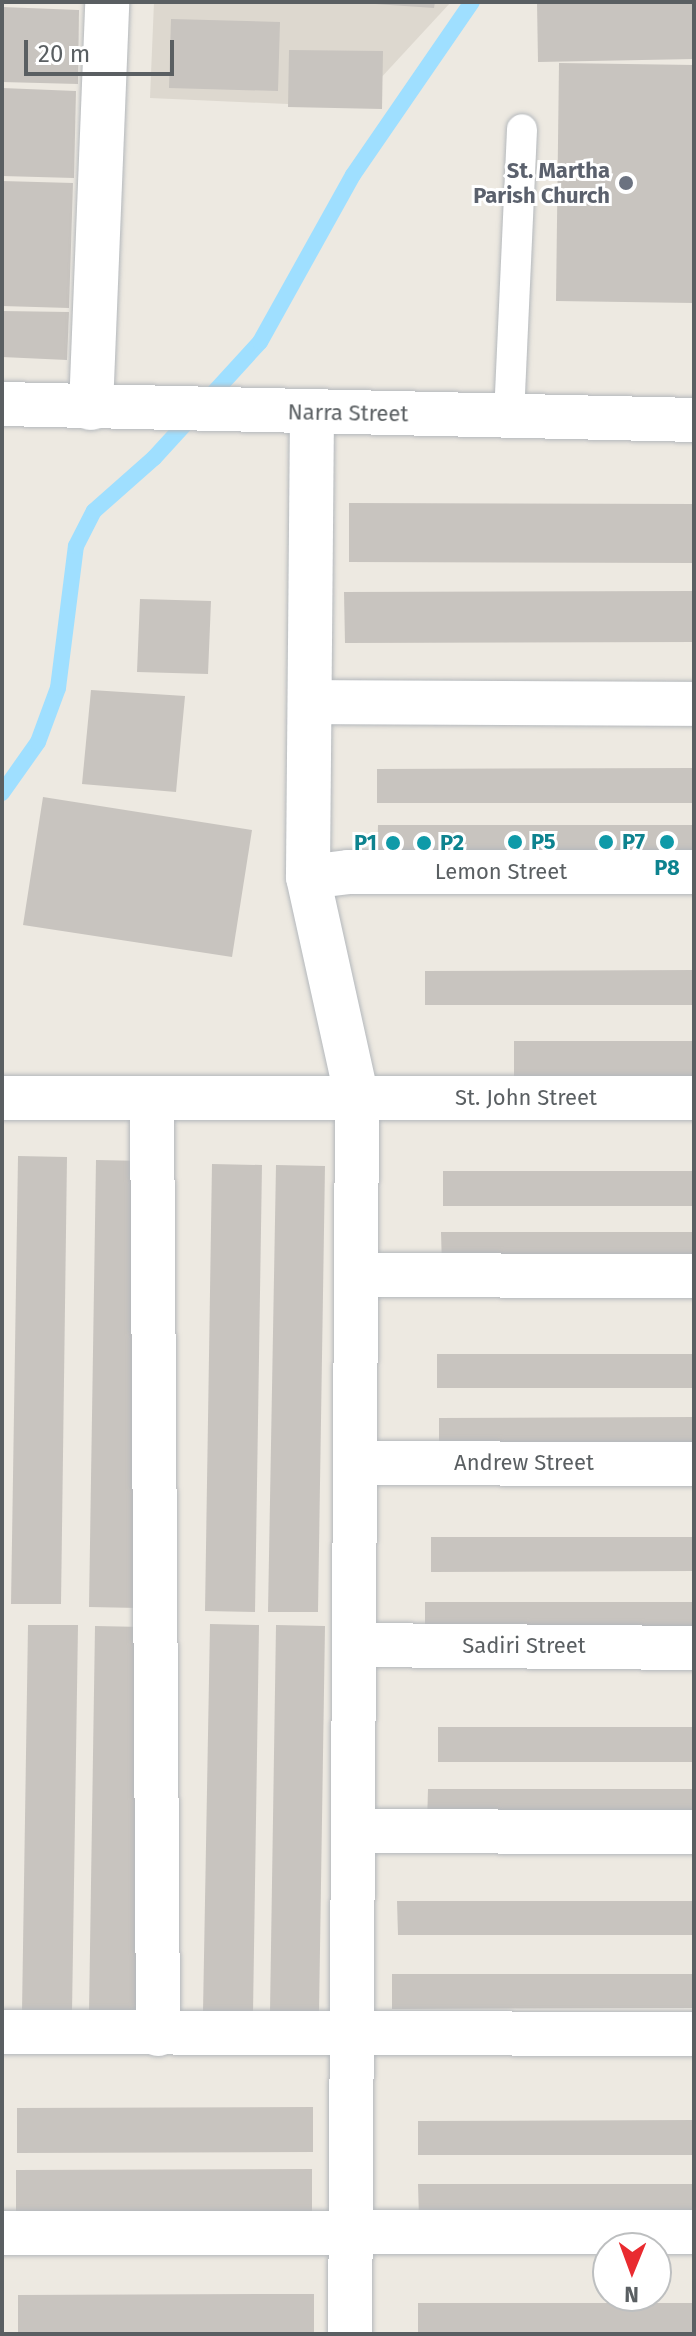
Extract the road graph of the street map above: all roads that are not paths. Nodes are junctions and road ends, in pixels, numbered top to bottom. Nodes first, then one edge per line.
1 (107, 2) edge
2 (522, 129) dead end
3 (2, 404) edge
4 (91, 408) junction
5 (312, 413) junction
6 (509, 416) junction
7 (694, 420) edge
8 (313, 702) junction
9 (694, 704) edge
10 (694, 872) edge
11 (308, 877) junction
12 (2, 1098) edge
13 (357, 1098) junction
14 (694, 1098) edge
15 (152, 1100) junction
16 (356, 1275) junction
17 (694, 1276) edge
18 (355, 1463) junction
19 (694, 1464) edge
20 (354, 1645) junction
21 (694, 1648) edge
22 (353, 1831) junction
23 (694, 1832) edge
24 (2, 2032) edge
25 (158, 2034) junction
26 (694, 2034) edge
27 (352, 2036) junction
28 (351, 2232) junction
29 (694, 2232) edge
30 (2, 2233) edge
31 (350, 2334) edge

1 - 4 street
2 - 6 lane
3 - 4 street, Narra Street
4 - 5 street, Narra Street
5 - 6 street, Narra Street
5 - 8 street
6 - 7 street, Narra Street
8 - 9 street
8 - 11 street
10 - 11 street, Lemon Street
11 - 13 street
12 - 15 street, St. John Street
13 - 14 street, St. John Street
13 - 15 street, St. John Street
13 - 16 street
15 - 25 street
16 - 17 street
16 - 18 street
18 - 19 street, Andrew Street
18 - 20 street
20 - 21 street, Sadiri Street
20 - 22 street
22 - 23 street
22 - 27 street
24 - 25 street
25 - 27 street
26 - 27 street
27 - 28 street
28 - 29 street
28 - 30 street
28 - 31 street

